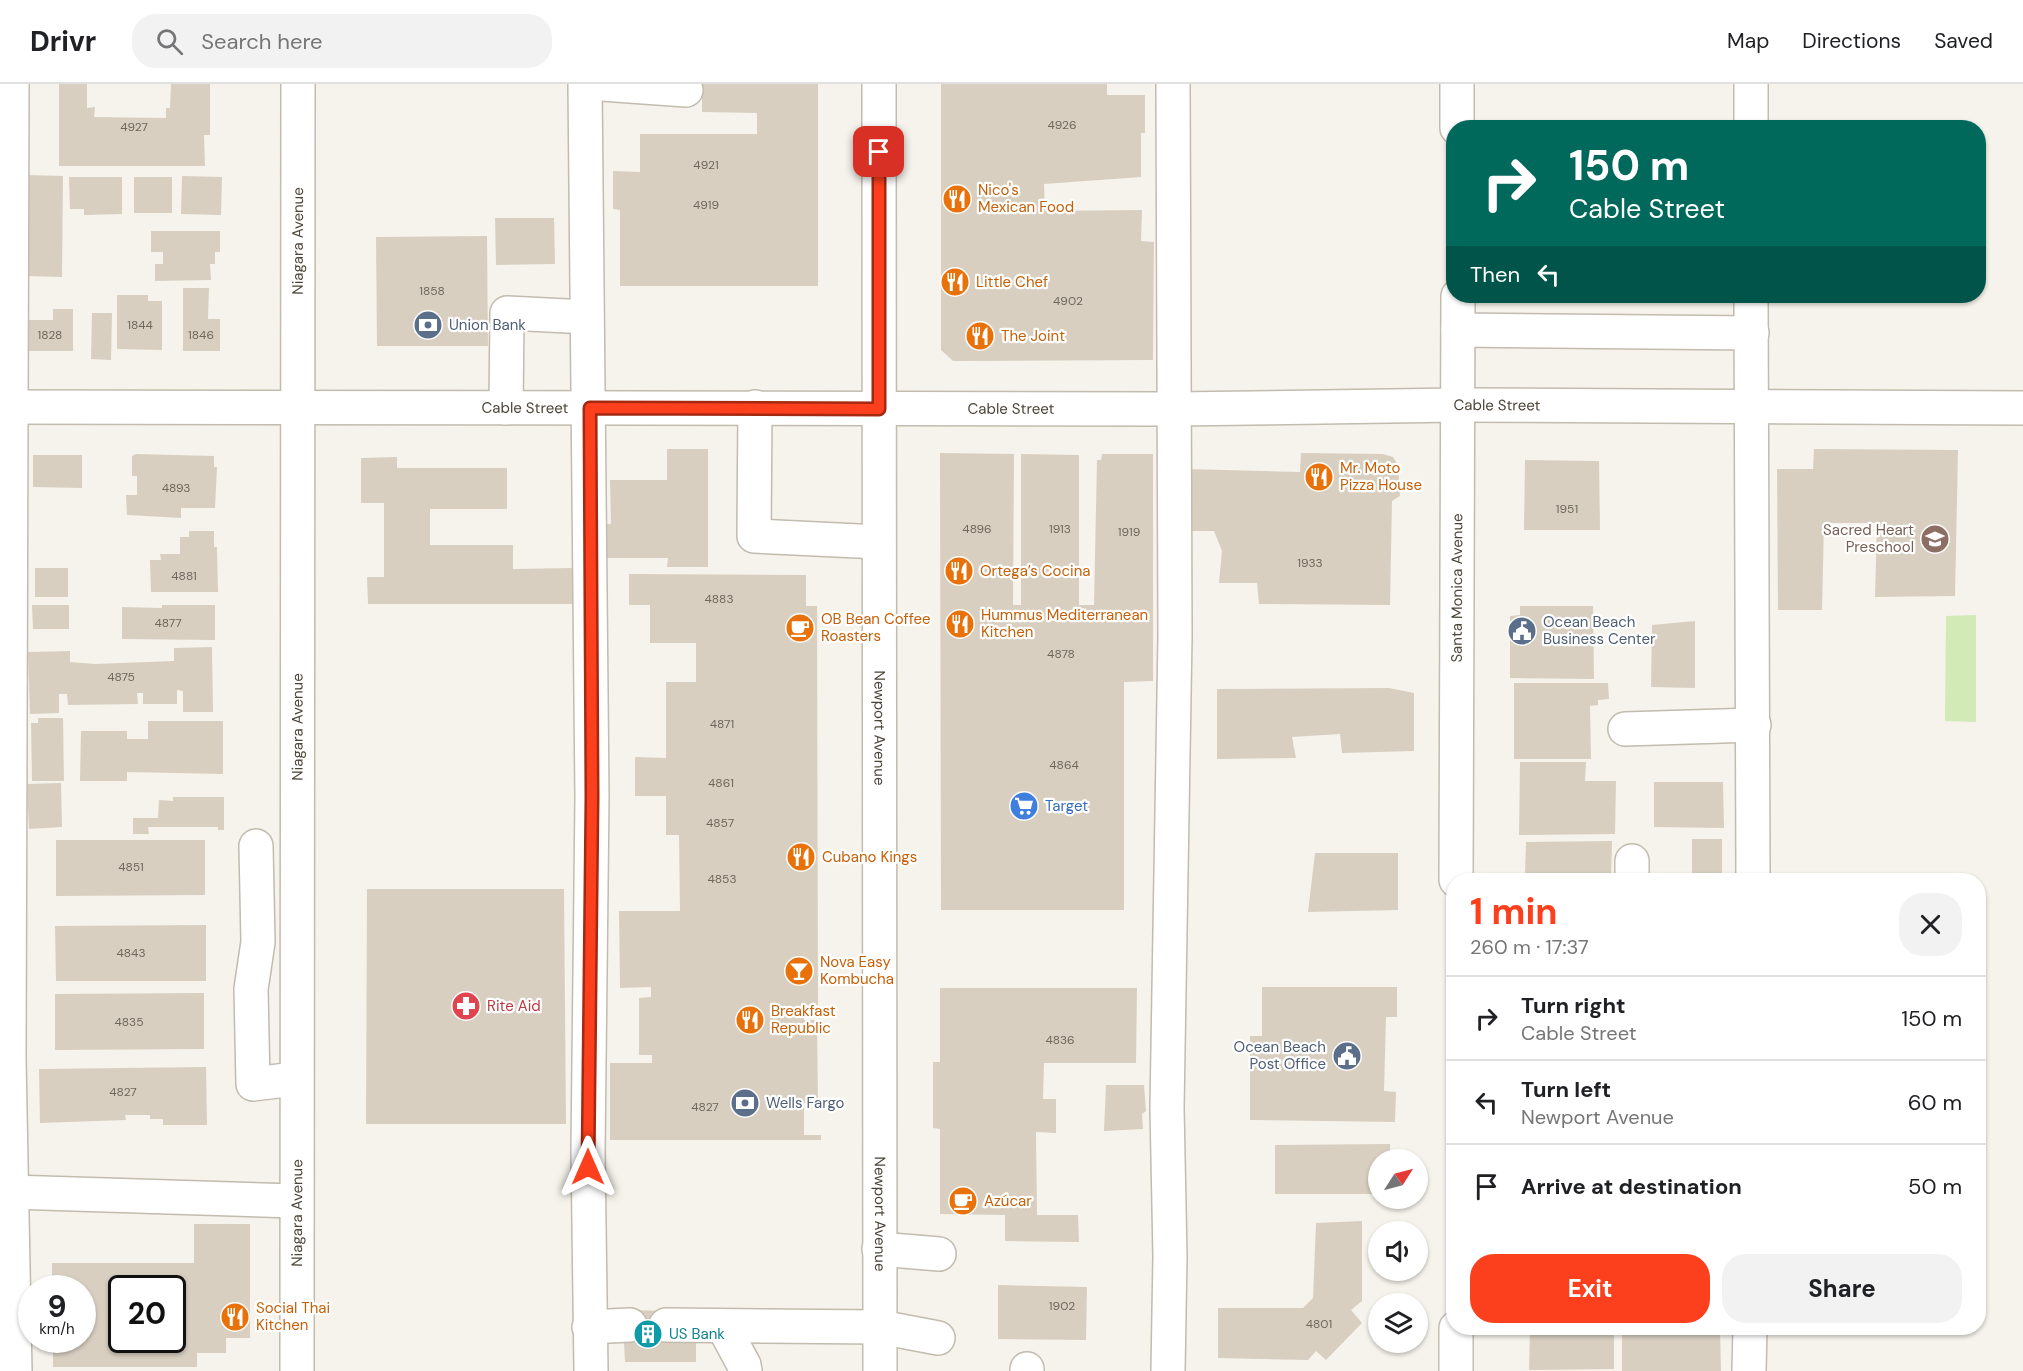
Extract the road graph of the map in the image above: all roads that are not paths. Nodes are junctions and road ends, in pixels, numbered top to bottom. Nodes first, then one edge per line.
1 (12, 84) edge
2 (298, 84) edge
3 (585, 84) edge
4 (602, 84) edge
5 (879, 84) edge
6 (1173, 84) edge
7 (1457, 84) edge
8 (1751, 84) edge
9 (686, 90) dead end
10 (1457, 120) edge
11 (1751, 120) edge
12 (6, 140) edge
13 (1458, 303) edge
14 (1751, 303) edge
15 (587, 317) junction
16 (1458, 330) junction
17 (1752, 333) junction
18 (1458, 405) junction
19 (6, 406) edge
20 (755, 407) junction
21 (300, 408) junction
22 (506, 408) junction
23 (590, 408) junction
24 (1752, 408) junction
25 (2023, 408) edge
26 (879, 409) junction
27 (1175, 409) junction
28 (879, 542) junction
29 (1754, 726) junction
30 (1625, 729) dead end
31 (296, 859) junction
32 (1456, 873) edge
33 (1753, 873) edge
34 (296, 949) junction
35 (257, 950) junction
36 (296, 1011) junction
37 (252, 1014) junction
38 (295, 1079) junction
39 (11, 1192) junction
40 (295, 1201) junction
41 (879, 1249) junction
42 (939, 1254) dead end
43 (630, 1325) dead end
44 (666, 1325) dead end
45 (723, 1326) junction
46 (589, 1327) junction
47 (880, 1327) junction
48 (1456, 1335) edge
49 (1750, 1335) edge
50 (938, 1338) dead end
51 (15, 1371) edge
52 (297, 1371) edge
53 (591, 1371) edge
54 (745, 1371) edge
55 (880, 1371) edge
56 (1168, 1371) edge
57 (1455, 1371) edge
58 (1749, 1371) edge

1 - 12 street
2 - 21 street, Niagara Avenue
3 - 15 street
4 - 9 street
5 - 26 street, Newport Avenue
6 - 27 street
7 - 10 street
8 - 11 street
12 - 19 street
13 - 16 street, Santa Monica Avenue
14 - 17 street
15 - 22 street
15 - 23 street
16 - 17 street
16 - 18 street, Santa Monica Avenue
17 - 24 street
18 - 24 street, Cable Street
18 - 27 street, Cable Street
18 - 32 street, Santa Monica Avenue
19 - 21 street, Cable Street
19 - 39 street
20 - 23 street, Cable Street
20 - 26 street, Cable Street
20 - 28 street
21 - 22 street, Cable Street
21 - 31 street, Niagara Avenue
22 - 23 street, Cable Street
23 - 46 street
24 - 25 street, Cable Street
24 - 29 street
26 - 27 street, Cable Street
26 - 28 street, Newport Avenue
27 - 56 street
28 - 41 street, Newport Avenue
29 - 30 street
29 - 33 street
31 - 34 street, Niagara Avenue
31 - 35 street
34 - 35 street
34 - 36 street, Niagara Avenue
35 - 37 street
36 - 37 street
36 - 38 street, Niagara Avenue
37 - 38 street
38 - 40 street, Niagara Avenue
39 - 40 street
39 - 51 street
40 - 52 street, Niagara Avenue
41 - 42 street
41 - 47 street, Newport Avenue
43 - 46 street
44 - 45 street
45 - 47 street
45 - 54 street
46 - 53 street
47 - 50 street
47 - 55 street, Newport Avenue
48 - 57 street
49 - 58 street

